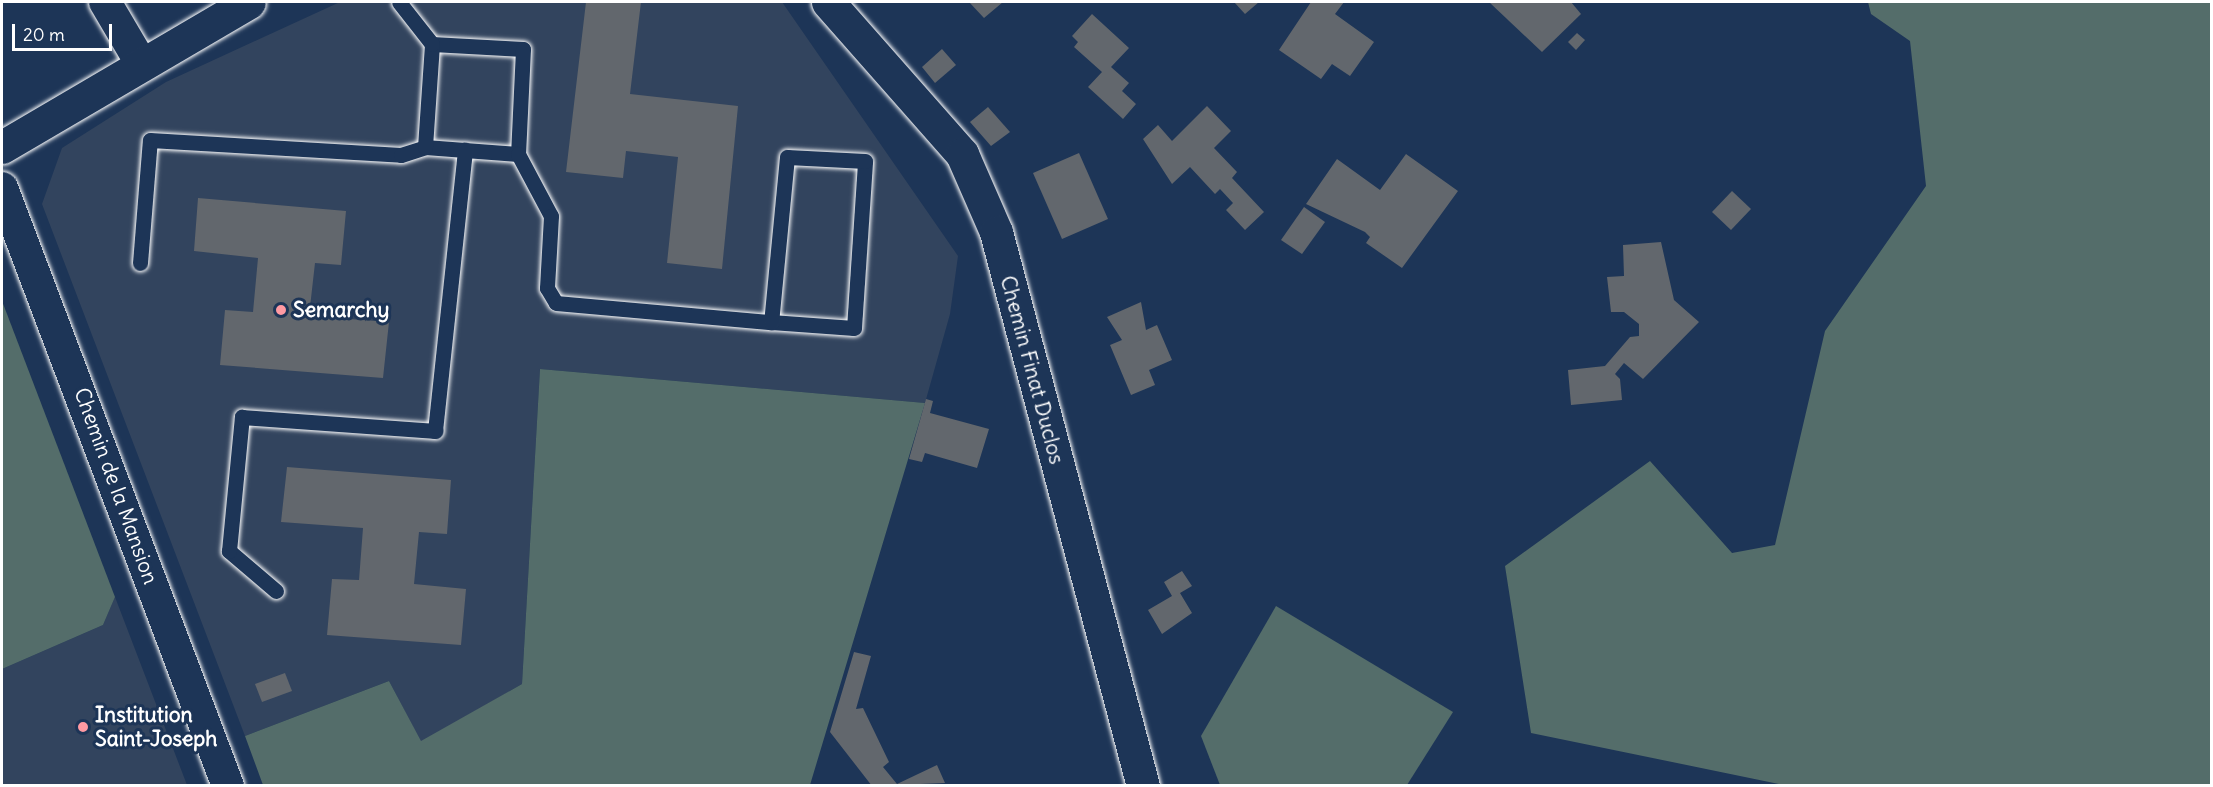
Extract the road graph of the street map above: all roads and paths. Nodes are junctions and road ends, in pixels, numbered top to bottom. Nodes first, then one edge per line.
1 (105, 2) edge
2 (249, 2) edge
3 (399, 2) edge
4 (828, 2) edge
5 (432, 44) junction
6 (141, 63) junction
7 (2, 147) edge
8 (425, 147) junction
9 (465, 150) junction
10 (518, 154) junction
11 (2, 188) edge
12 (140, 263) dead end
13 (771, 322) junction
14 (276, 591) dead end
15 (228, 786) edge
16 (1143, 786) edge

1 - 6 street
2 - 6 main road
3 - 5 lane
4 - 16 main road, Chemin Finat Duclos
5 - 8 lane
5 - 10 lane
6 - 7 main road
8 - 9 lane
8 - 12 lane
9 - 10 lane
9 - 14 lane
10 - 13 lane
11 - 15 street, Chemin de la Mansion
13 - 13 lane

